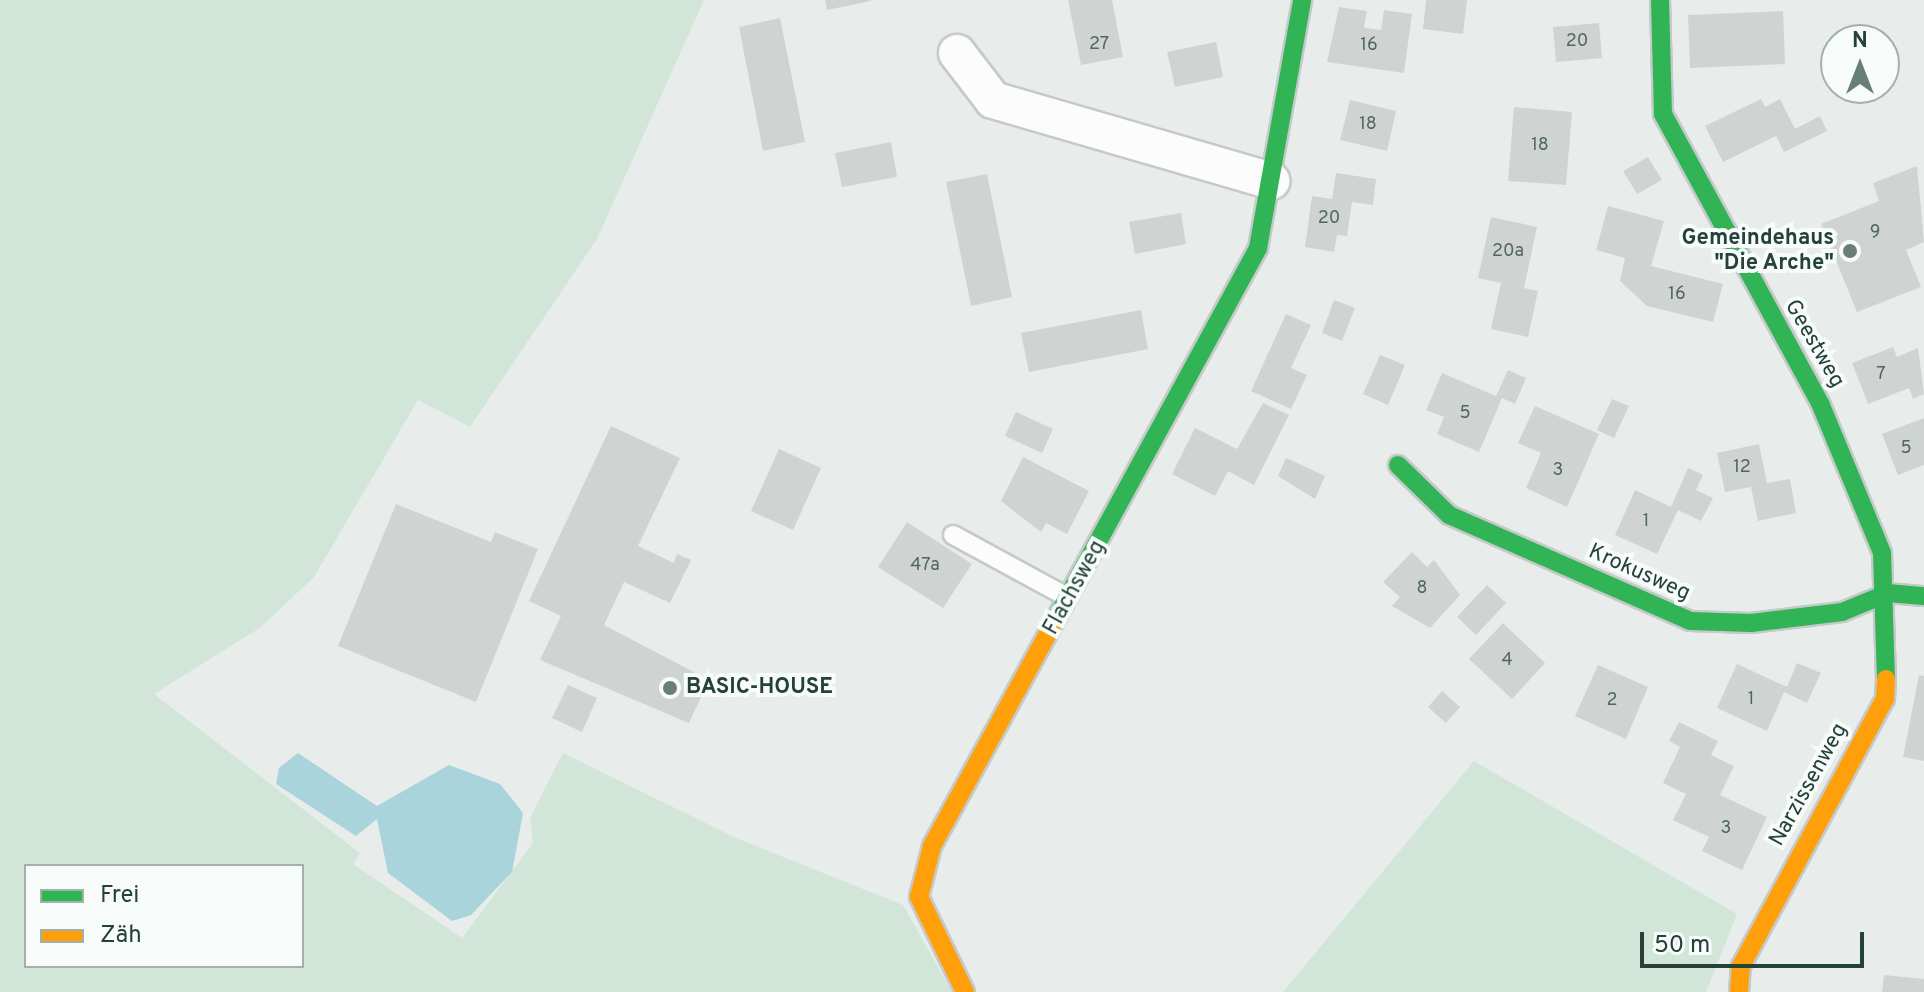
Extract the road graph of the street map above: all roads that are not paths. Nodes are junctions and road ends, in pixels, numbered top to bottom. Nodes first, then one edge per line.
1 (1302, 0) edge
2 (1660, 0) edge
3 (957, 53) dead end
4 (1271, 181) junction
5 (1398, 465) dead end
6 (953, 535) dead end
7 (1888, 593) junction
8 (1924, 596) edge
9 (1069, 598) junction
10 (965, 992) edge
11 (1739, 992) edge

1 - 4 street, Flachsweg
2 - 7 street, Geestweg
3 - 4 street
4 - 9 street, Flachsweg
5 - 7 street, Krokusweg
6 - 9 lane
7 - 8 street
7 - 11 street, Narzissenweg
9 - 10 street, Flachsweg

